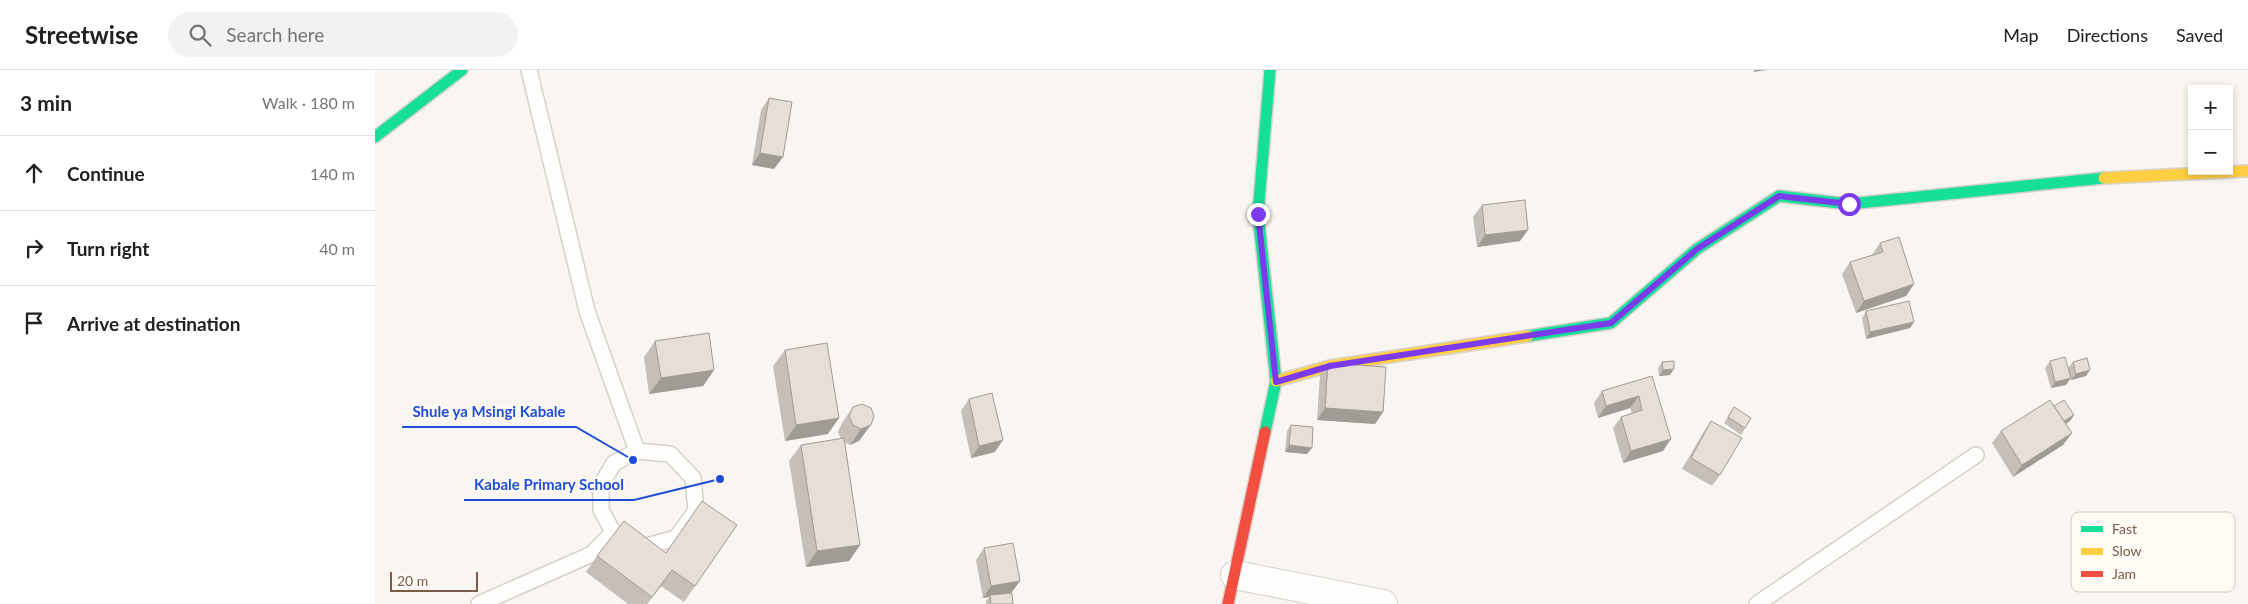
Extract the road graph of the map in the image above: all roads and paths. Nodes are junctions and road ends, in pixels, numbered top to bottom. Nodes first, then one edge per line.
1 (462, 70) edge
2 (529, 70) edge
3 (1270, 70) edge
4 (375, 137) edge
5 (2248, 171) edge
6 (1276, 382) junction
7 (637, 451) junction
8 (1976, 455) dead end
9 (613, 532) junction
10 (1235, 575) junction
11 (479, 604) edge
12 (1228, 604) edge
13 (1383, 604) edge
14 (1757, 604) edge

1 - 4 street
2 - 7 lane
3 - 6 street
5 - 6 street
6 - 10 street
7 - 9 lane
7 - 9 lane
8 - 14 lane
9 - 11 lane
10 - 12 street
10 - 13 street

